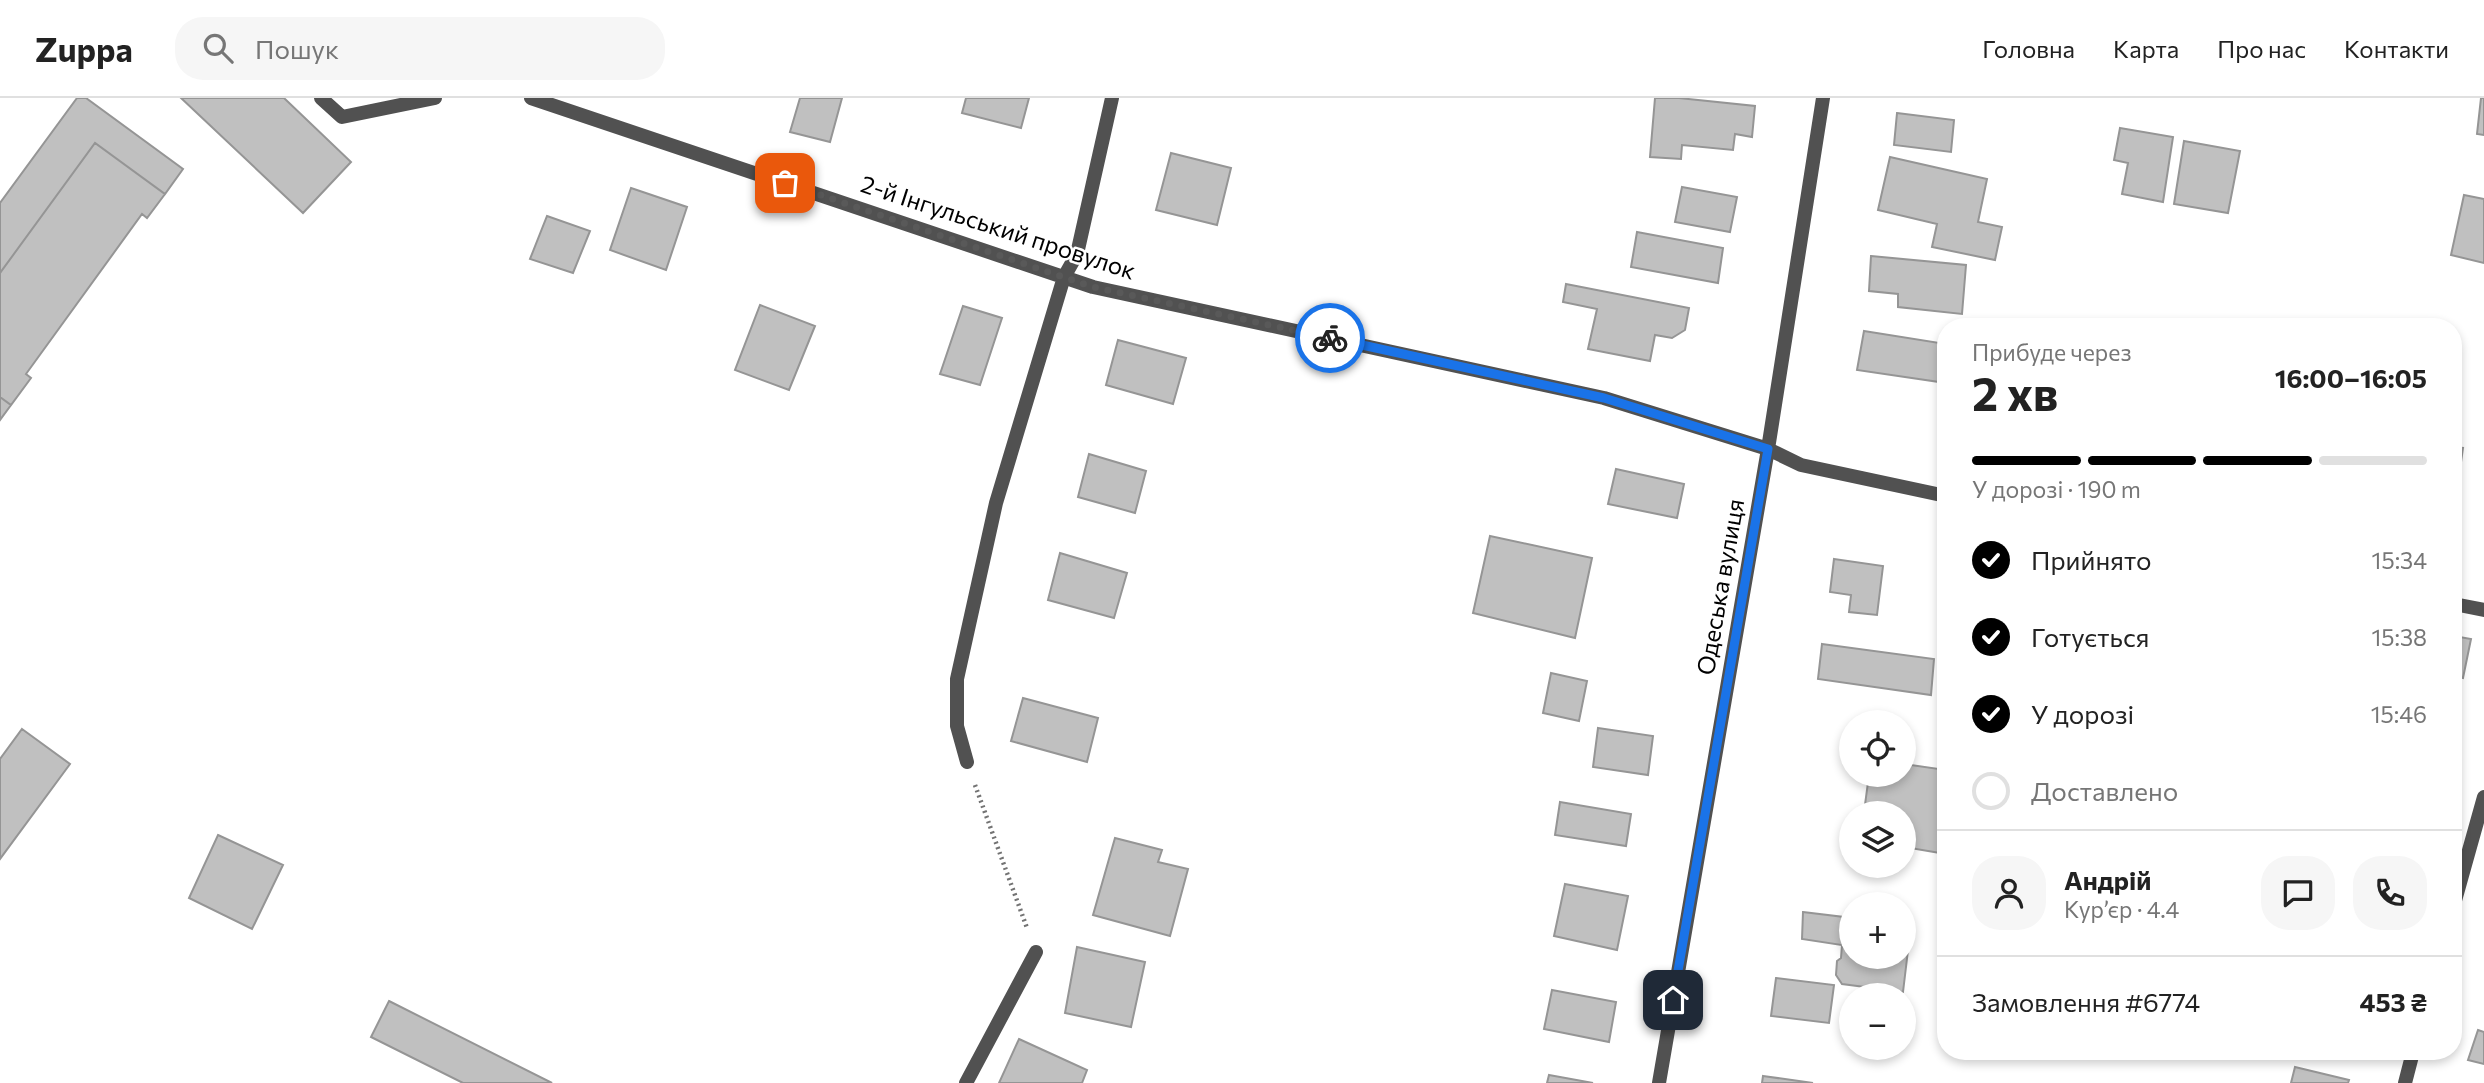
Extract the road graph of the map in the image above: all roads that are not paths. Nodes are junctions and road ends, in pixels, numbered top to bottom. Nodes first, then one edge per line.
1 (321, 98) edge
2 (435, 98) edge
3 (531, 98) edge
4 (1112, 98) edge
5 (1823, 98) edge
6 (1064, 278) junction
7 (1768, 449) junction
8 (1937, 494) edge
9 (2462, 606) edge
10 (2484, 610) edge
11 (967, 762) road end
12 (2484, 797) edge
13 (2462, 875) edge
14 (1036, 952) road end
15 (2411, 1060) edge
16 (966, 1083) edge
17 (1659, 1083) edge
18 (2405, 1083) edge

1 - 2 street
3 - 6 street, 2-й Інгульський провулок
4 - 6 street
5 - 7 street, Одеська вулиця
6 - 7 street, 2-й Інгульський провулок
6 - 11 street
7 - 8 street, 2-й Інгульський провулок
7 - 17 street, Одеська вулиця
9 - 10 street
12 - 13 street
14 - 16 street
15 - 18 street

